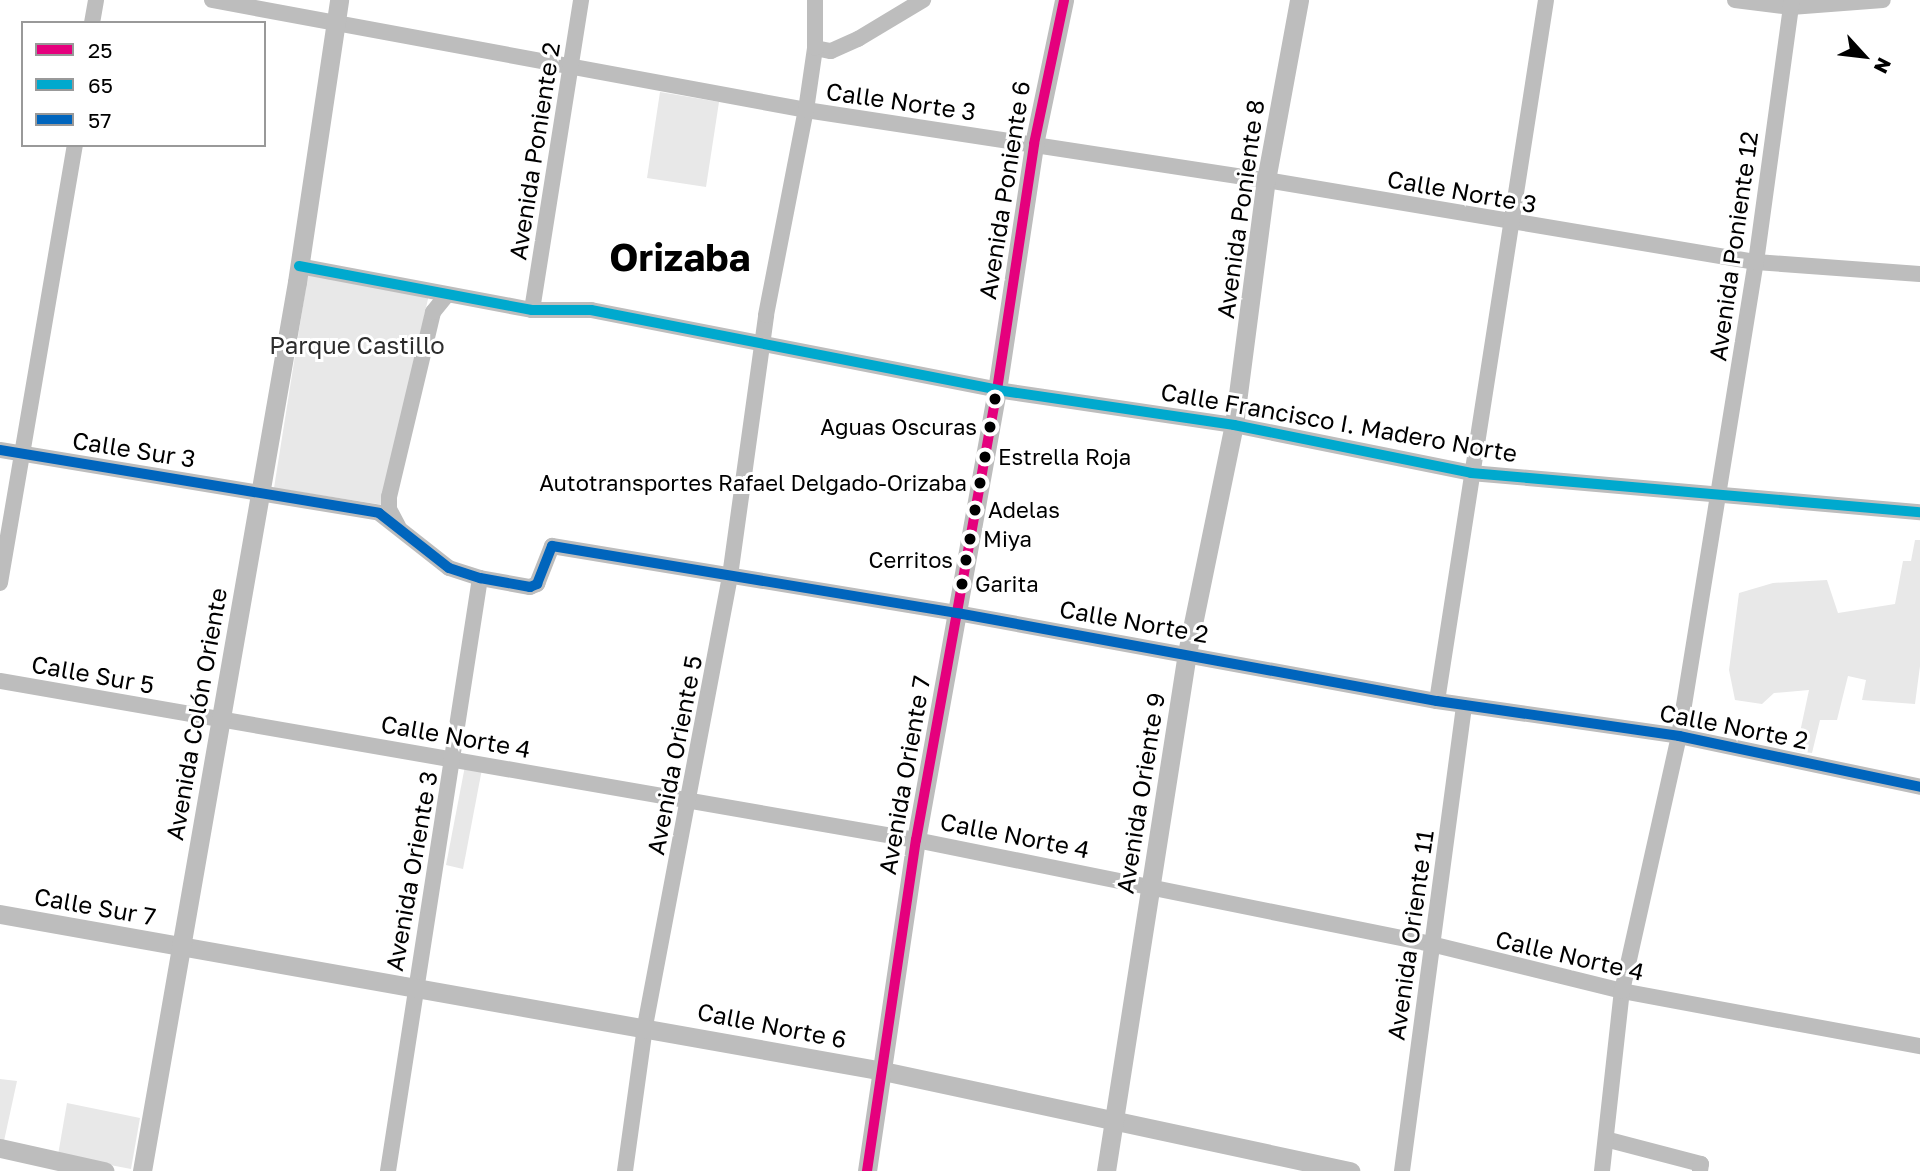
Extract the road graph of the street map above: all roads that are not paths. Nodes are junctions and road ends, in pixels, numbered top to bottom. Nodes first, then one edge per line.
1 (96, 0) edge
2 (212, 0) edge
3 (339, 0) edge
4 (581, 0) edge
5 (815, 0) edge
6 (923, 0) edge
7 (1064, 0) edge
8 (1299, 0) edge
9 (1546, 0) edge
10 (1735, 0) edge
11 (1883, 0) edge
12 (1791, 3) edge
13 (92, 21) edge
14 (335, 22) junction
15 (815, 48) junction
16 (570, 69) junction
17 (806, 110) junction
18 (1034, 144) junction
19 (75, 147) edge
20 (1266, 180) junction
21 (1512, 223) junction
22 (1756, 262) junction
23 (299, 266) junction
24 (1920, 274) edge
25 (447, 295) junction
26 (532, 310) junction
27 (762, 346) junction
28 (997, 390) junction
29 (1234, 425) junction
30 (0, 450) edge
31 (22, 453) junction
32 (1471, 473) junction
33 (260, 492) junction
34 (1717, 498) junction
35 (1920, 512) edge
36 (400, 527) junction
37 (730, 576) junction
38 (480, 578) junction
39 (0, 583) edge
40 (957, 613) junction
41 (1187, 653) junction
42 (0, 681) edge
43 (1437, 701) junction
44 (1464, 705) junction
45 (220, 720) junction
46 (1679, 736) junction
47 (454, 757) junction
48 (1920, 787) edge
49 (688, 802) junction
50 (916, 839) junction
51 (1150, 885) junction
52 (0, 914) edge
53 (1431, 944) junction
54 (181, 946) junction
55 (414, 988) junction
56 (1622, 991) junction
57 (645, 1026) junction
58 (1920, 1045) edge
59 (883, 1071) junction
60 (1114, 1118) junction
61 (1609, 1140) junction
62 (0, 1148) edge
63 (104, 1171) edge
64 (142, 1171) edge
65 (388, 1171) edge
66 (625, 1171) edge
67 (867, 1171) edge
68 (1106, 1171) edge
69 (1350, 1171) edge
70 (1402, 1171) edge
71 (1602, 1171) edge
72 (1700, 1171) edge

1 - 13 street
2 - 14 street, Calle Norte 3
3 - 14 street, Avenida Colón Oriente
4 - 16 street, Avenida Poniente 2
5 - 15 street, Avenida Oriente 5
6 - 15 street
7 - 18 street, Avenida Poniente 6
8 - 20 street, Avenida Poniente 8
9 - 21 street
10 - 12 street
11 - 12 street
12 - 22 street, Avenida Poniente 12
14 - 16 street, Calle Norte 3
14 - 23 street, Avenida Colón Oriente
15 - 17 street, Avenida Oriente 5
16 - 17 street, Calle Norte 3
16 - 26 street, Avenida Poniente 2
17 - 18 street, Calle Norte 3
17 - 27 street, Avenida Oriente 5
18 - 20 street, Calle Norte 3
18 - 28 street, Avenida Poniente 6
19 - 31 street
20 - 21 street, Calle Norte 3
20 - 29 street, Avenida Poniente 8
21 - 22 street, Calle Norte 3
21 - 32 street
22 - 24 street, Calle Norte 3
22 - 34 street, Avenida Poniente 12
23 - 25 street, Calle Francisco I. Madero Norte
23 - 33 street, Avenida Colón Oriente
25 - 26 street, Calle Francisco I. Madero Norte
25 - 36 street
26 - 27 street, Calle Francisco I. Madero Norte
27 - 28 street, Calle Francisco I. Madero Norte
27 - 37 street, Avenida Oriente 5
28 - 29 street, Calle Francisco I. Madero Norte
28 - 40 street, Avenida Oriente 7
29 - 32 street, Calle Francisco I. Madero Norte
29 - 41 street, Avenida Oriente 9
30 - 31 street, Calle Sur 3
31 - 33 street, Calle Sur 3
31 - 39 street
32 - 34 street, Calle Francisco I. Madero Norte
32 - 43 street
33 - 36 street, Calle Norte 2
33 - 45 street, Avenida Colón Oriente
34 - 35 street, Calle Francisco I. Madero Norte
34 - 46 street, Avenida Poniente 12
36 - 38 street, Calle Norte 2
37 - 38 street, Calle Norte 2
37 - 40 street, Calle Norte 2
37 - 49 street, Avenida Oriente 5
38 - 47 street, Avenida Oriente 3
40 - 41 street, Calle Norte 2
40 - 50 street, Avenida Oriente 7
41 - 43 street, Calle Norte 2
41 - 51 street, Avenida Oriente 9
42 - 45 street, Calle Sur 5
43 - 44 street, Calle Norte 2
44 - 46 street, Calle Norte 2
44 - 53 street, Avenida Oriente 11
45 - 47 street, Calle Norte 4
45 - 54 street, Avenida Colón Oriente
46 - 48 street, Calle Norte 2
46 - 56 street, Avenida Poniente 12
47 - 49 street, Calle Norte 4
47 - 55 street, Avenida Oriente 3
49 - 50 street, Calle Norte 4
49 - 57 street, Avenida Oriente 5
50 - 51 street, Calle Norte 4
50 - 59 street, Avenida Oriente 7
51 - 53 street, Calle Norte 4
51 - 60 street, Avenida Oriente 9
52 - 54 street, Calle Sur 7
53 - 56 street, Calle Norte 4
53 - 70 street, Avenida Oriente 11
54 - 55 street, Calle Norte 6
54 - 64 street, Avenida Colón Oriente
55 - 57 street, Calle Norte 6
55 - 65 street, Avenida Oriente 3
56 - 58 street, Calle Norte 4
56 - 61 street, Avenida Poniente 12
57 - 59 street, Calle Norte 6
57 - 66 street, Avenida Oriente 5
59 - 60 street, Calle Norte 6
59 - 67 street, Avenida Oriente 7
60 - 68 street, Avenida Oriente 9
60 - 69 street, Calle Norte 6
61 - 71 street, Avenida Poniente 12
61 - 72 street
62 - 63 street

